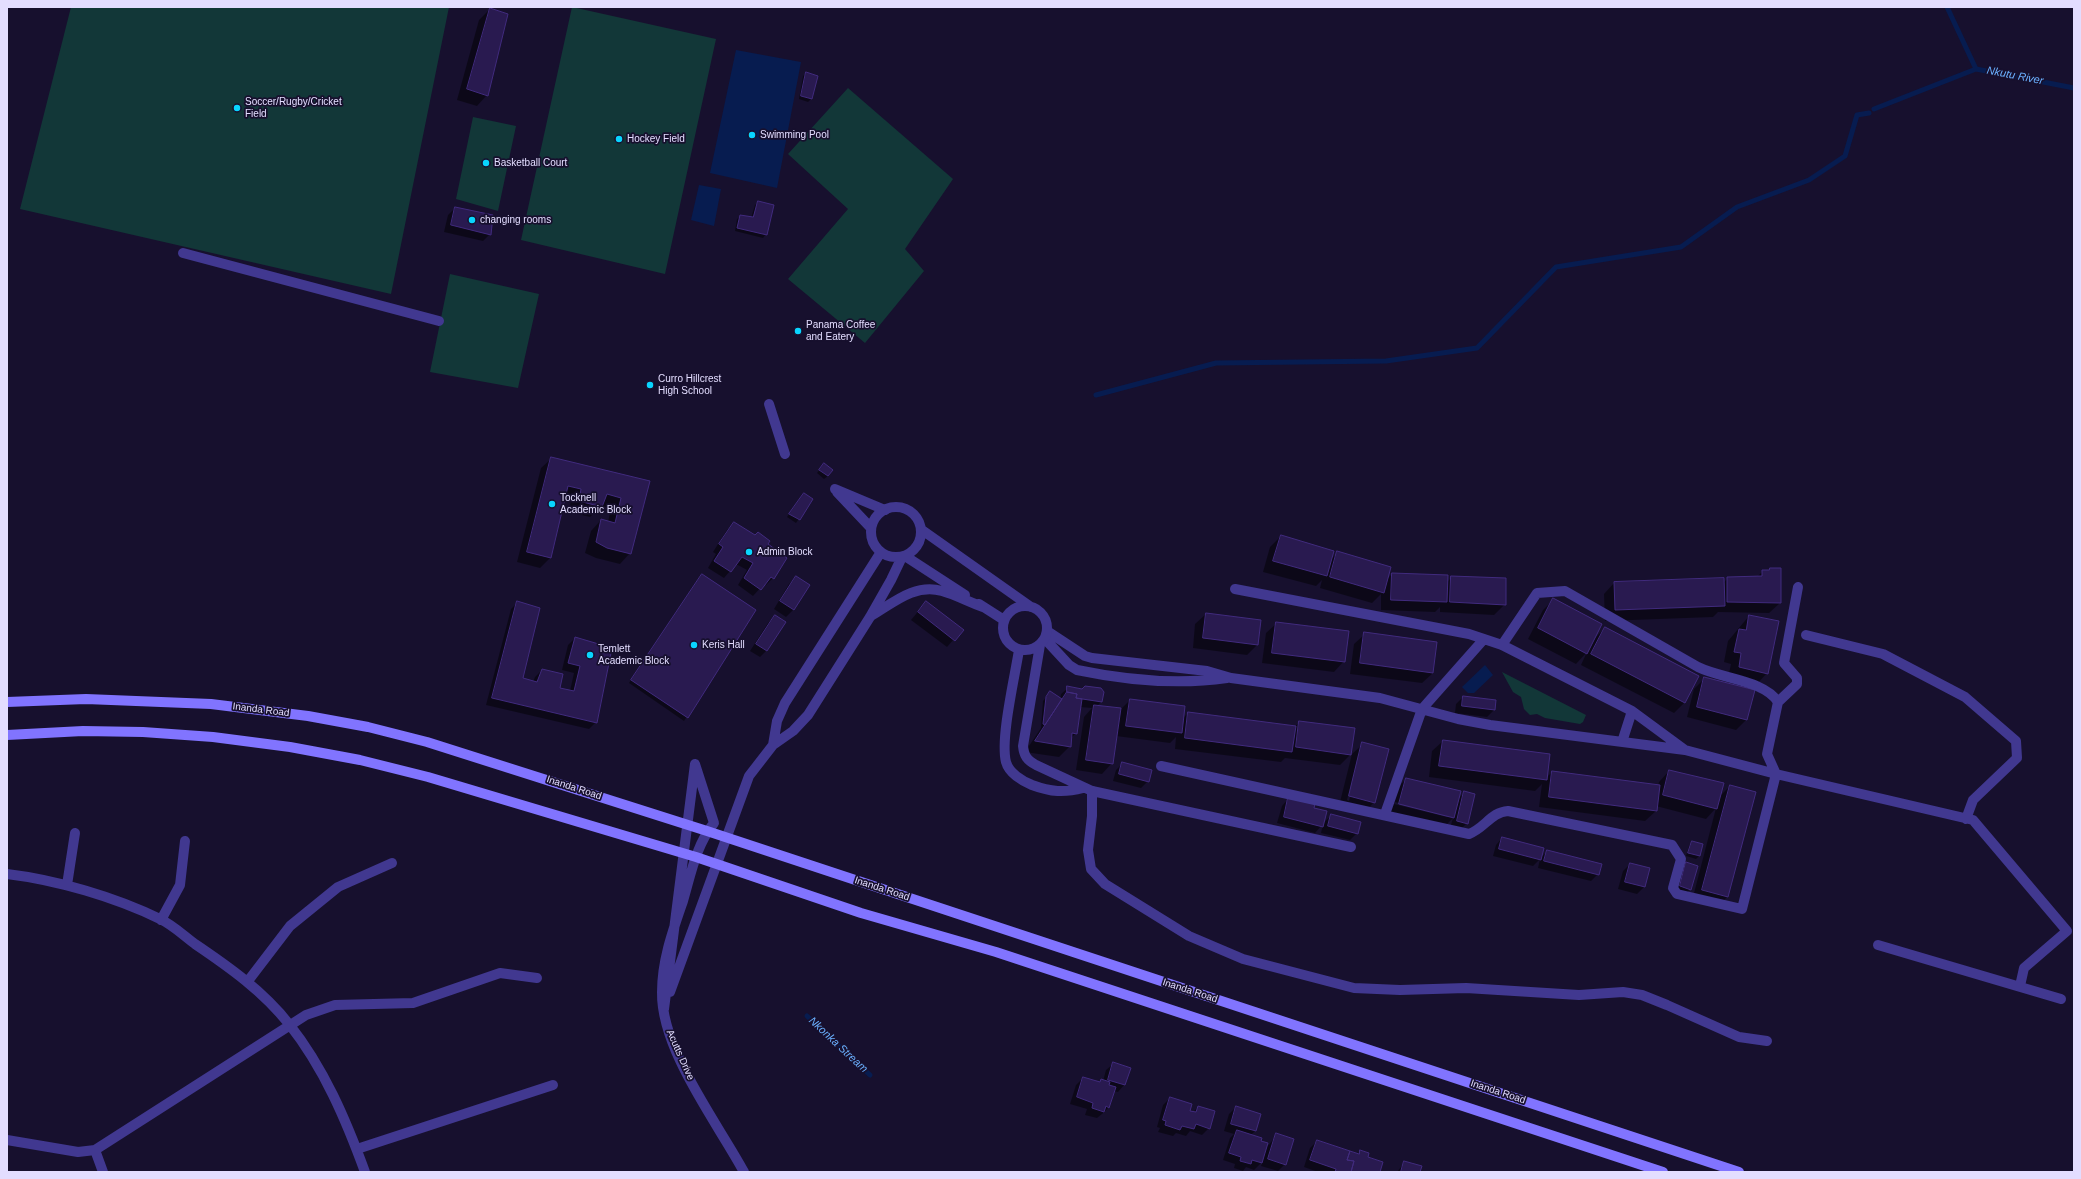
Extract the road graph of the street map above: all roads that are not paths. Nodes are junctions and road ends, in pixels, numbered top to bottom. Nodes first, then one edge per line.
1 (183, 253) dead end
2 (439, 320) dead end
3 (769, 404) dead end
4 (785, 454) dead end
5 (885, 510) junction
6 (871, 528) junction
7 (922, 530) junction
8 (881, 552) junction
9 (903, 556) junction
10 (1798, 587) dead end
11 (1235, 589) dead end
12 (983, 607) junction
13 (1033, 608) junction
14 (870, 617) junction
15 (1004, 620) junction
16 (1806, 635) dead end
17 (1044, 638) junction
18 (1484, 639) junction
19 (1502, 645) junction
20 (1019, 650) junction
21 (1092, 658) junction
22 (1087, 672) junction
23 (1231, 678) junction
24 (7, 702) edge
25 (1778, 702) junction
26 (1422, 709) junction
27 (1632, 711) junction
28 (7, 735) edge
29 (1622, 742) junction
30 (773, 745) junction
31 (1685, 750) junction
32 (1161, 766) dead end
33 (1776, 774) junction
34 (1087, 790) junction
35 (1385, 814) junction
36 (1966, 819) junction
37 (707, 831) junction
38 (75, 833) dead end
39 (185, 841) dead end
40 (1350, 847) dead end
41 (696, 857) junction
42 (392, 864) dead end
43 (7, 874) edge
44 (67, 885) junction
45 (161, 920) junction
46 (1878, 945) dead end
47 (537, 978) dead end
48 (248, 981) junction
49 (2020, 986) junction
50 (2061, 999) dead end
51 (664, 1008) junction
52 (290, 1025) junction
53 (1767, 1041) dead end
54 (553, 1085) dead end
55 (7, 1140) edge
56 (357, 1149) junction
57 (95, 1150) junction
58 (103, 1172) edge
59 (365, 1172) edge
60 (744, 1172) edge
61 (1664, 1172) edge
62 (1739, 1172) edge

1 - 2 street
3 - 4 street
5 - 6 street
5 - 6 street
5 - 7 street
6 - 8 street
7 - 9 street
7 - 13 street
8 - 9 street
8 - 30 street
9 - 12 street
9 - 14 street
10 - 25 street
11 - 18 street
12 - 14 street
12 - 15 street
13 - 15 street
13 - 17 street
14 - 30 street
15 - 20 street
16 - 36 street
17 - 20 street
17 - 21 street
17 - 22 street
17 - 34 street
18 - 19 street
18 - 26 street
19 - 25 street
19 - 27 street
20 - 34 street
21 - 22 street
21 - 23 street
22 - 23 street
23 - 26 street
24 - 37 main road, Inanda Road
25 - 33 street
26 - 29 street
26 - 35 street
27 - 29 street
27 - 31 street
28 - 41 main road
29 - 31 street
30 - 51 street
31 - 33 street
32 - 35 street
33 - 35 street
33 - 36 street
34 - 40 street
34 - 53 street
36 - 49 street
37 - 41 street, Acutts Drive
37 - 51 street, Acutts Drive
37 - 62 main road, Inanda Road
38 - 44 street
39 - 45 street
41 - 51 street, Acutts Drive
41 - 61 main road
42 - 48 street
43 - 44 street
44 - 45 street
45 - 48 street
46 - 49 street
47 - 52 street
48 - 52 street
49 - 50 street
51 - 60 street, Acutts Drive
52 - 56 street
52 - 57 street
54 - 56 street
55 - 57 street
56 - 59 street
57 - 58 street

